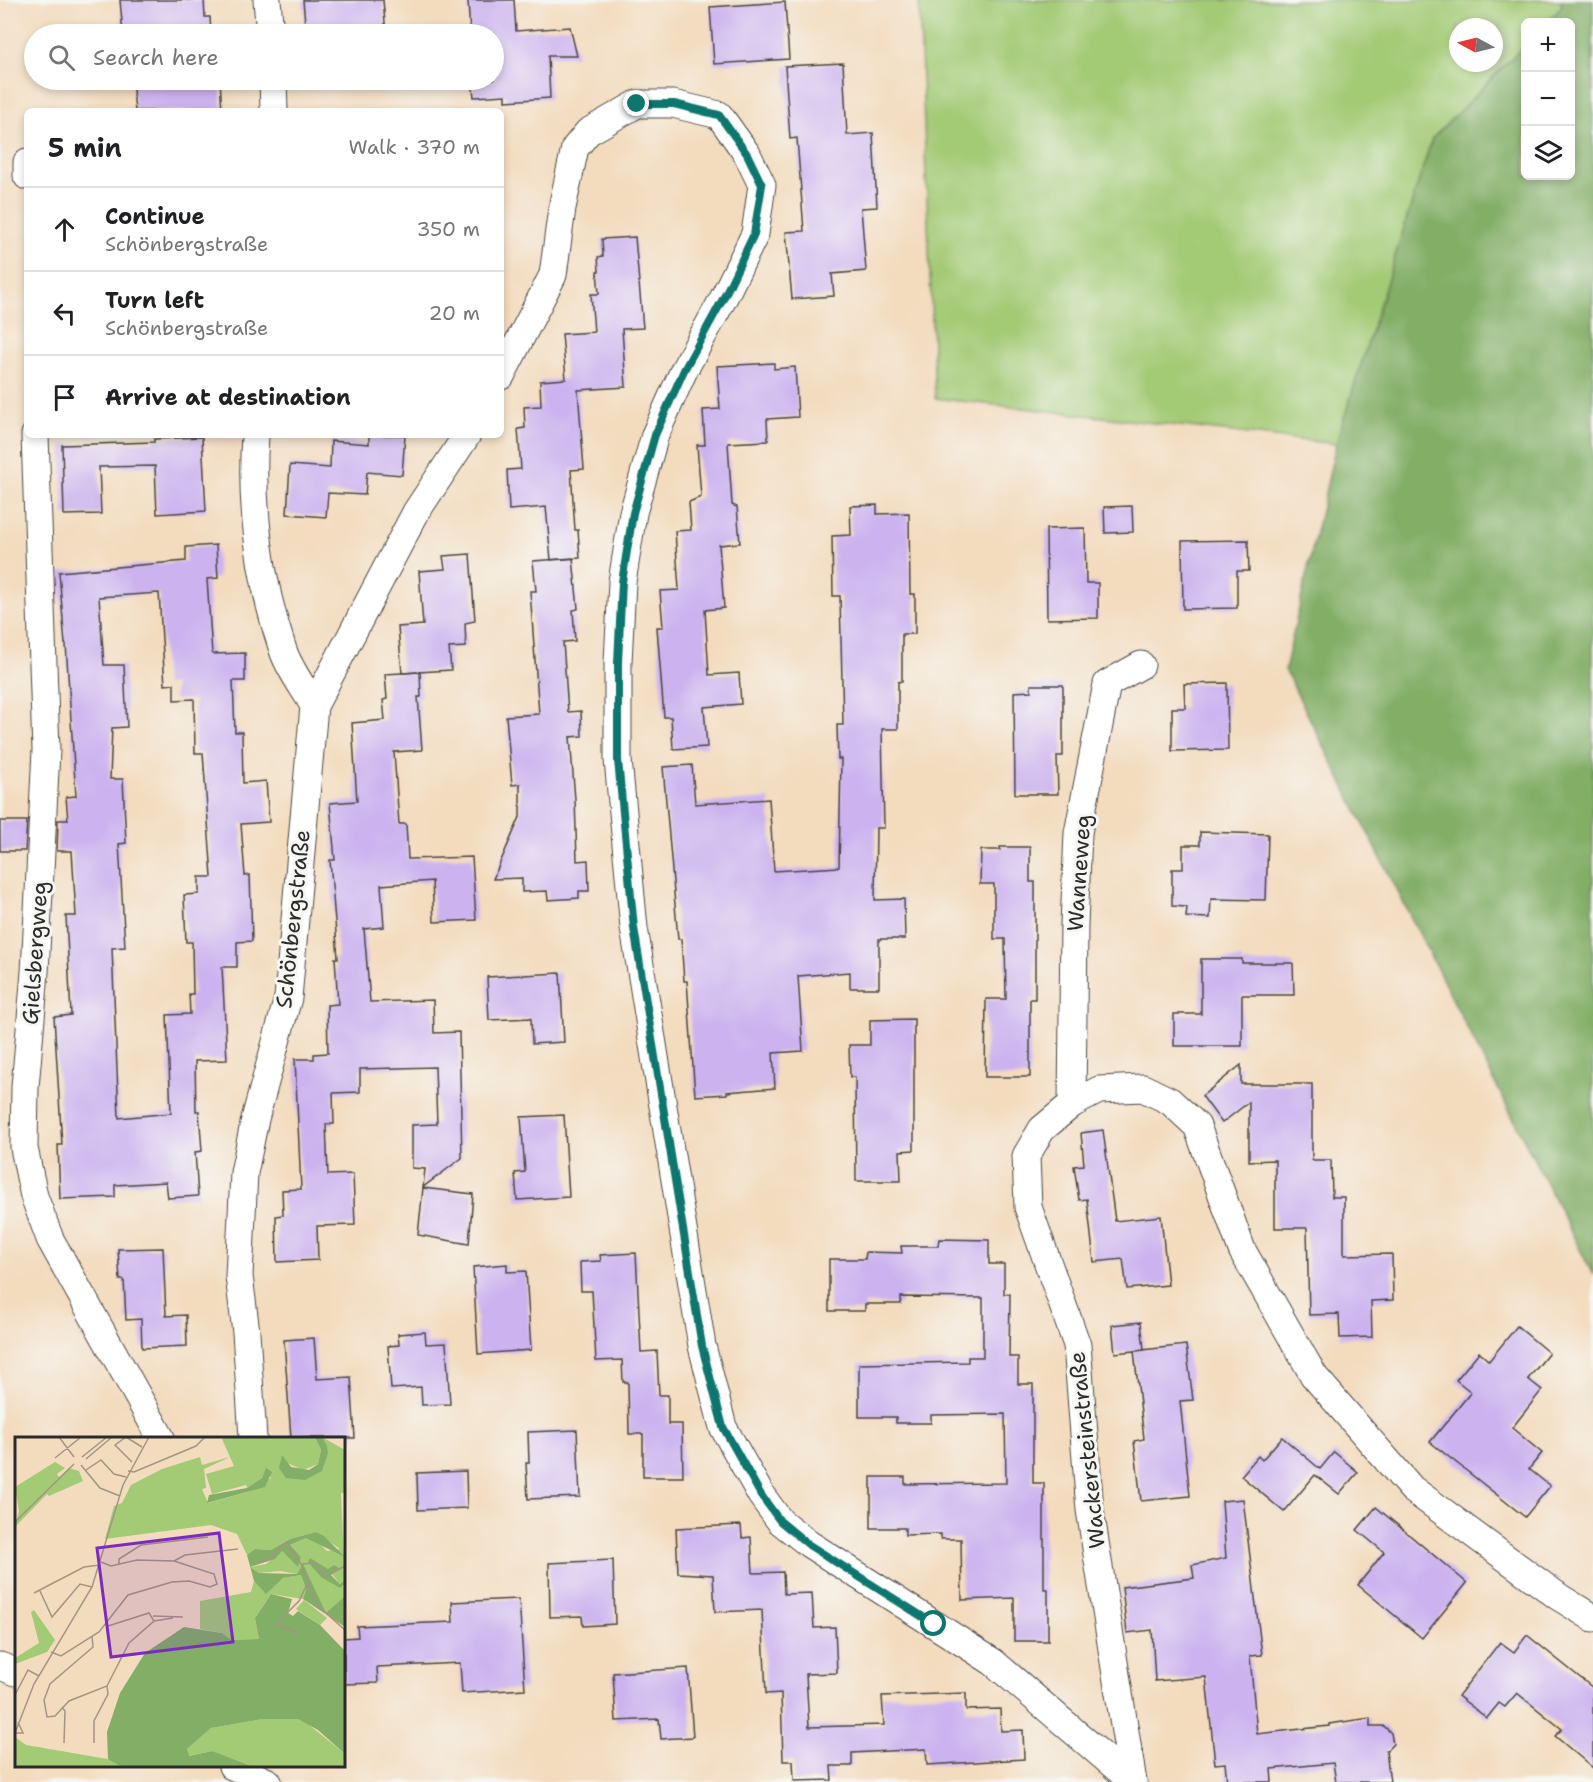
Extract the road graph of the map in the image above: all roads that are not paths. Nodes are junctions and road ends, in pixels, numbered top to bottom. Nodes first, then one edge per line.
1 (267, 0) edge
2 (269, 24) edge
3 (273, 90) edge
4 (274, 108) edge
5 (504, 370) edge
6 (35, 438) edge
7 (255, 438) edge
8 (465, 438) edge
9 (1141, 665) dead end
10 (314, 706) junction
11 (1072, 1104) junction
12 (160, 1437) edge
13 (253, 1437) edge
14 (1593, 1618) edge
15 (0, 1665) edge
16 (15, 1672) edge
17 (236, 1772) edge
18 (268, 1782) edge
19 (1133, 1782) edge

1 - 2 street
3 - 4 street
5 - 19 street
6 - 12 street, Gielsbergweg
7 - 10 street
8 - 10 street, Schönbergstraße
9 - 11 street, Wanneweg
10 - 13 street, Schönbergstraße
11 - 14 street, Wackersteinstraße
11 - 19 street, Wackersteinstraße
15 - 16 street
17 - 18 street

